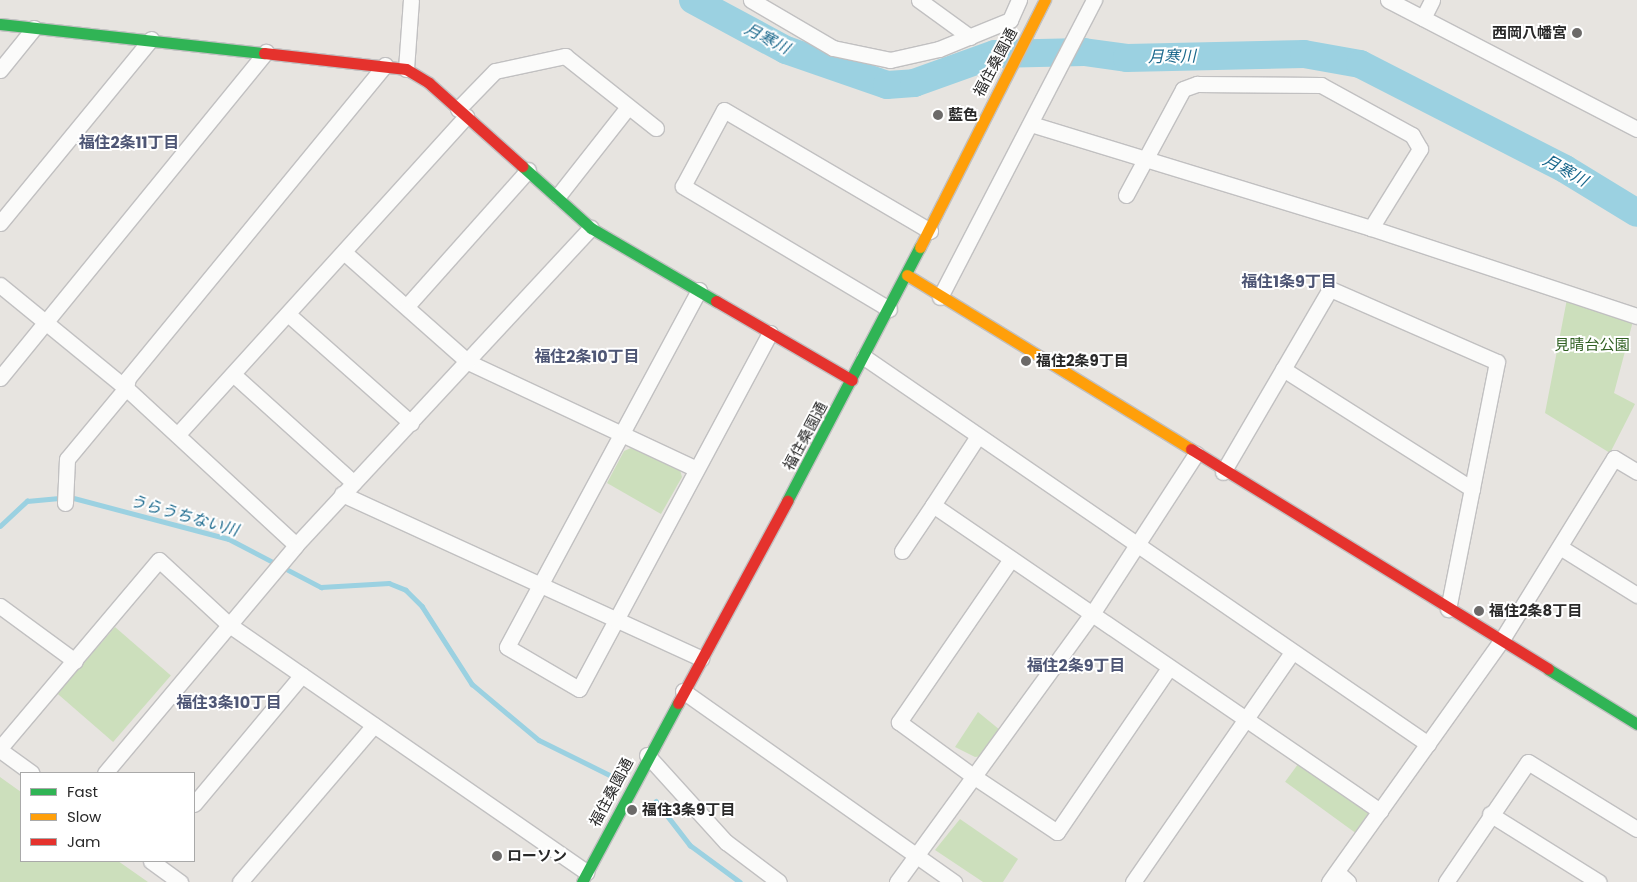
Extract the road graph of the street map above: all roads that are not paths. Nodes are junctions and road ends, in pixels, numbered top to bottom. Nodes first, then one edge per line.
1 (411, 0) edge
2 (751, 0) edge
3 (919, 0) edge
4 (1019, 0) edge
5 (1045, 0) edge
6 (1094, 0) edge
7 (1388, 0) edge
8 (1432, 0) edge
9 (775, 6) edge
10 (1422, 18) junction
11 (0, 24) edge
12 (34, 28) junction
13 (970, 37) junction
14 (151, 39) junction
15 (266, 52) junction
16 (385, 65) junction
17 (406, 69) junction
18 (0, 70) edge
19 (628, 107) junction
20 (462, 113) junction
21 (1031, 124) junction
22 (656, 128) dead end
23 (1637, 129) edge
24 (1144, 160) junction
25 (528, 170) junction
26 (1126, 195) dead end
27 (558, 196) junction
28 (0, 223) edge
29 (591, 228) junction
30 (1371, 228) junction
31 (930, 231) junction
32 (345, 253) junction
33 (907, 275) junction
34 (0, 285) edge
35 (699, 290) junction
36 (940, 296) junction
37 (407, 306) junction
38 (889, 308) junction
39 (289, 315) junction
40 (1637, 316) edge
41 (44, 321) junction
42 (770, 333) junction
43 (864, 357) junction
44 (468, 362) junction
45 (1283, 369) junction
46 (234, 375) junction
47 (0, 378) edge
48 (852, 380) junction
49 (126, 388) junction
50 (411, 423) junction
51 (178, 434) junction
52 (621, 434) junction
53 (978, 436) junction
54 (1196, 454) junction
55 (696, 469) junction
56 (1223, 472) junction
57 (1637, 472) edge
58 (354, 483) junction
59 (1472, 489) junction
60 (342, 494) junction
61 (66, 503) dead end
62 (934, 505) junction
63 (296, 545) junction
64 (1139, 546) junction
65 (1560, 547) junction
66 (902, 551) dead end
67 (1011, 559) junction
68 (542, 584) junction
69 (1637, 595) edge
70 (0, 606) edge
71 (1448, 609) junction
72 (1092, 614) junction
73 (616, 618) junction
74 (228, 624) junction
75 (1500, 641) junction
76 (1292, 652) junction
77 (701, 658) junction
78 (75, 661) junction
79 (1169, 668) junction
80 (302, 675) junction
81 (683, 691) junction
82 (1247, 720) junction
83 (1637, 724) edge
84 (374, 725) junction
85 (1428, 744) junction
86 (0, 749) edge
87 (647, 755) junction
88 (31, 772) edge
89 (106, 772) edge
90 (973, 776) junction
91 (195, 803) edge
92 (1380, 811) junction
93 (1490, 814) junction
94 (1637, 829) edge
95 (916, 855) junction
96 (152, 862) edge
97 (584, 877) edge
98 (1333, 877) edge
99 (1452, 880) edge
100 (180, 882) edge
101 (240, 882) edge
102 (779, 882) edge
103 (897, 882) edge
104 (954, 882) edge
105 (1133, 882) edge
106 (1348, 882) edge
107 (1599, 882) edge

1 - 17 street
2 - 9 street
3 - 13 street
4 - 13 street
5 - 31 street, 福住桑園通
6 - 21 street
7 - 10 street
8 - 10 street
9 - 13 street
10 - 23 street
11 - 12 street
12 - 14 street
12 - 18 street
14 - 15 street
14 - 28 street
15 - 16 street
15 - 41 street
16 - 17 street
16 - 49 street
17 - 20 street
19 - 20 street
19 - 22 street
19 - 27 street
20 - 25 street
20 - 32 street
21 - 24 street
21 - 36 street
24 - 26 street
24 - 30 street
24 - 30 street
25 - 27 street
25 - 37 street
27 - 29 street
29 - 35 street
29 - 44 street
30 - 40 street
31 - 33 street, 福住桑園通
31 - 38 street
32 - 37 street
32 - 39 street
33 - 36 street
33 - 38 street, 福住桑園通
34 - 41 street
35 - 42 street
35 - 52 street
36 - 54 street
37 - 44 street
38 - 43 street, 福住桑園通
39 - 46 street
39 - 50 street
41 - 47 street
41 - 49 street
42 - 48 street
42 - 55 street
43 - 48 street, 福住桑園通
43 - 53 street
44 - 50 street
44 - 52 street
45 - 56 street
45 - 59 street
45 - 59 street
46 - 51 street
46 - 58 street
48 - 77 street, 福住桑園通
49 - 51 street
49 - 61 street
50 - 58 street
51 - 63 street
52 - 55 street
52 - 68 street
53 - 62 street
53 - 64 street
54 - 56 street
54 - 64 street
55 - 73 street
56 - 71 street
57 - 65 street
58 - 60 street
59 - 71 street
60 - 63 street
60 - 68 street
62 - 66 street
62 - 67 street
63 - 74 street
64 - 72 street
64 - 76 street
65 - 69 street
65 - 75 street
67 - 72 street
67 - 90 street
68 - 73 street
68 - 73 street
70 - 78 street
71 - 75 street
72 - 79 street
72 - 90 street
73 - 77 street
74 - 78 street
74 - 80 street
74 - 89 street
75 - 83 street
75 - 85 street
76 - 82 street
76 - 85 street
77 - 81 street, 福住桑園通
78 - 86 street
79 - 82 street
79 - 90 street
80 - 84 street
80 - 91 street
81 - 87 street, 福住桑園通
81 - 95 street
82 - 92 street
82 - 105 street
84 - 97 street
84 - 101 street
85 - 92 street
86 - 88 street
87 - 97 street, 福住桑園通
87 - 102 street
90 - 95 street
92 - 98 street
93 - 94 street
93 - 99 street
93 - 107 street
95 - 103 street
95 - 104 street
96 - 100 street
98 - 106 street

